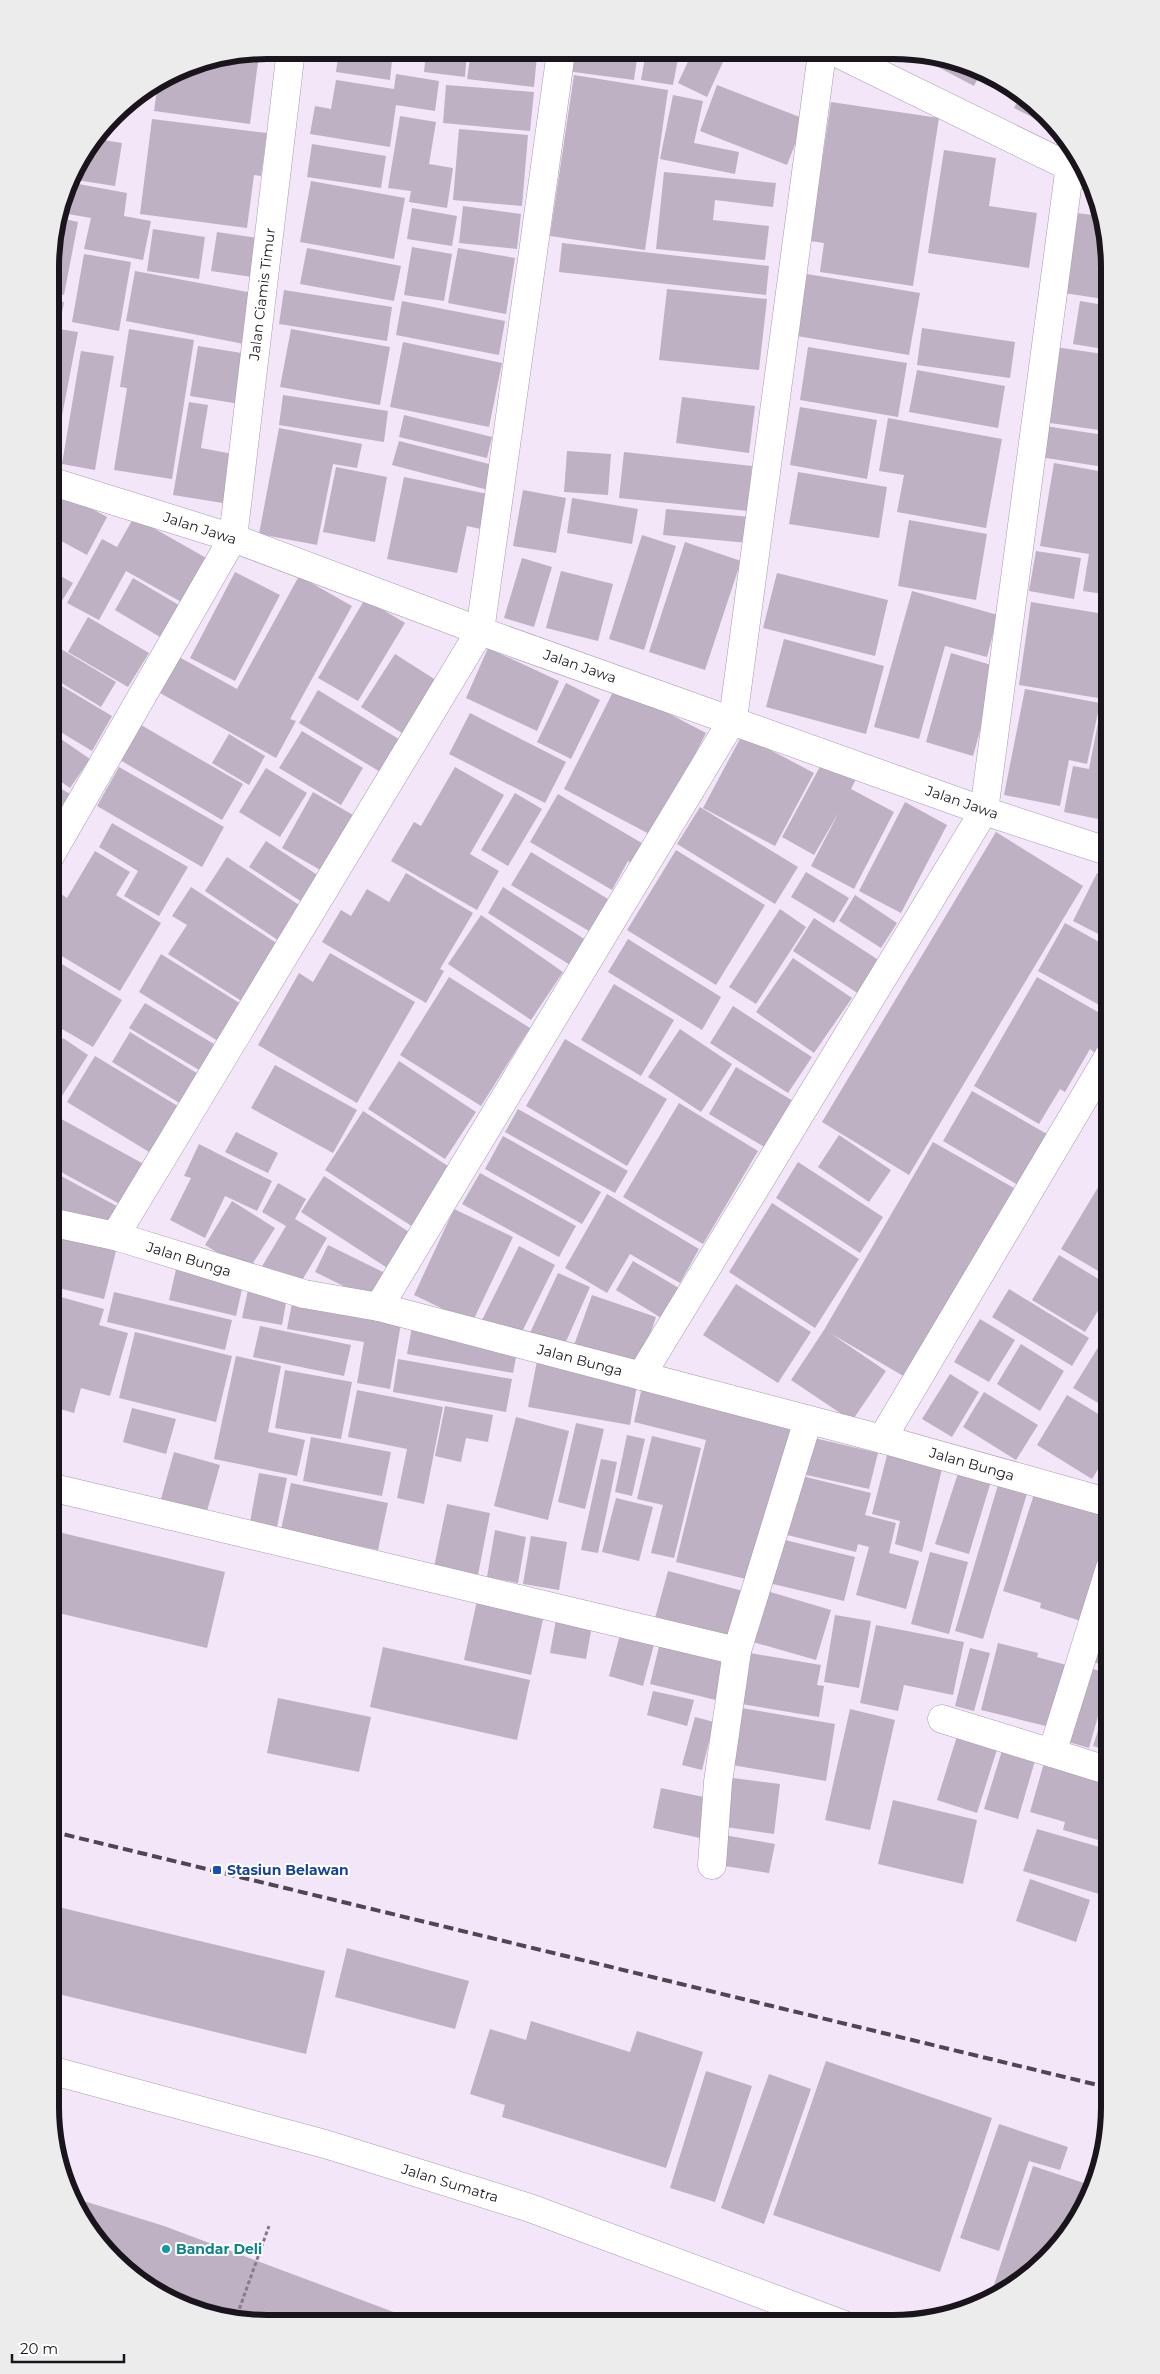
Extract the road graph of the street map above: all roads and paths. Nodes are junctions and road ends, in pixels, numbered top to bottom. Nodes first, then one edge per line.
1 (290, 59) edge
2 (560, 59) edge
3 (821, 59) edge
4 (849, 59) edge
5 (1076, 169) edge
6 (1079, 173) edge
7 (59, 484) edge
8 (234, 538) junction
9 (480, 631) junction
10 (732, 720) junction
11 (984, 811) junction
12 (59, 840) edge
13 (1101, 849) edge
14 (1101, 1069) edge
15 (59, 1224) edge
16 (115, 1236) junction
17 (379, 1307) junction
18 (641, 1376) junction
19 (808, 1420) junction
20 (882, 1439) junction
21 (59, 1489) edge
22 (1101, 1500) edge
23 (1101, 1597) edge
24 (737, 1651) junction
25 (942, 1719) dead end
26 (1052, 1753) junction
27 (1101, 1768) edge
28 (712, 1865) dead end
29 (59, 2072) edge
30 (269, 2226) dead end
31 (238, 2313) edge
32 (818, 2315) edge

1 - 8 main road, Jalan Ciamis Timur
2 - 9 main road
3 - 10 main road
4 - 5 main road
6 - 11 main road
7 - 8 main road, Jalan Jawa
8 - 9 main road, Jalan Jawa
8 - 12 main road
9 - 10 main road, Jalan Jawa
9 - 16 main road
10 - 11 main road, Jalan Jawa
10 - 17 main road
11 - 13 main road, Jalan Jawa
11 - 18 main road
14 - 20 main road
15 - 16 main road, Jalan Bunga
16 - 17 main road, Jalan Bunga
17 - 18 main road, Jalan Bunga
18 - 19 main road, Jalan Bunga
19 - 20 main road, Jalan Bunga
19 - 24 main road
20 - 22 main road, Jalan Bunga
21 - 24 main road
23 - 26 main road
24 - 28 main road
25 - 26 main road
26 - 27 main road
29 - 32 main road, Jalan Sumatra
30 - 31 path

